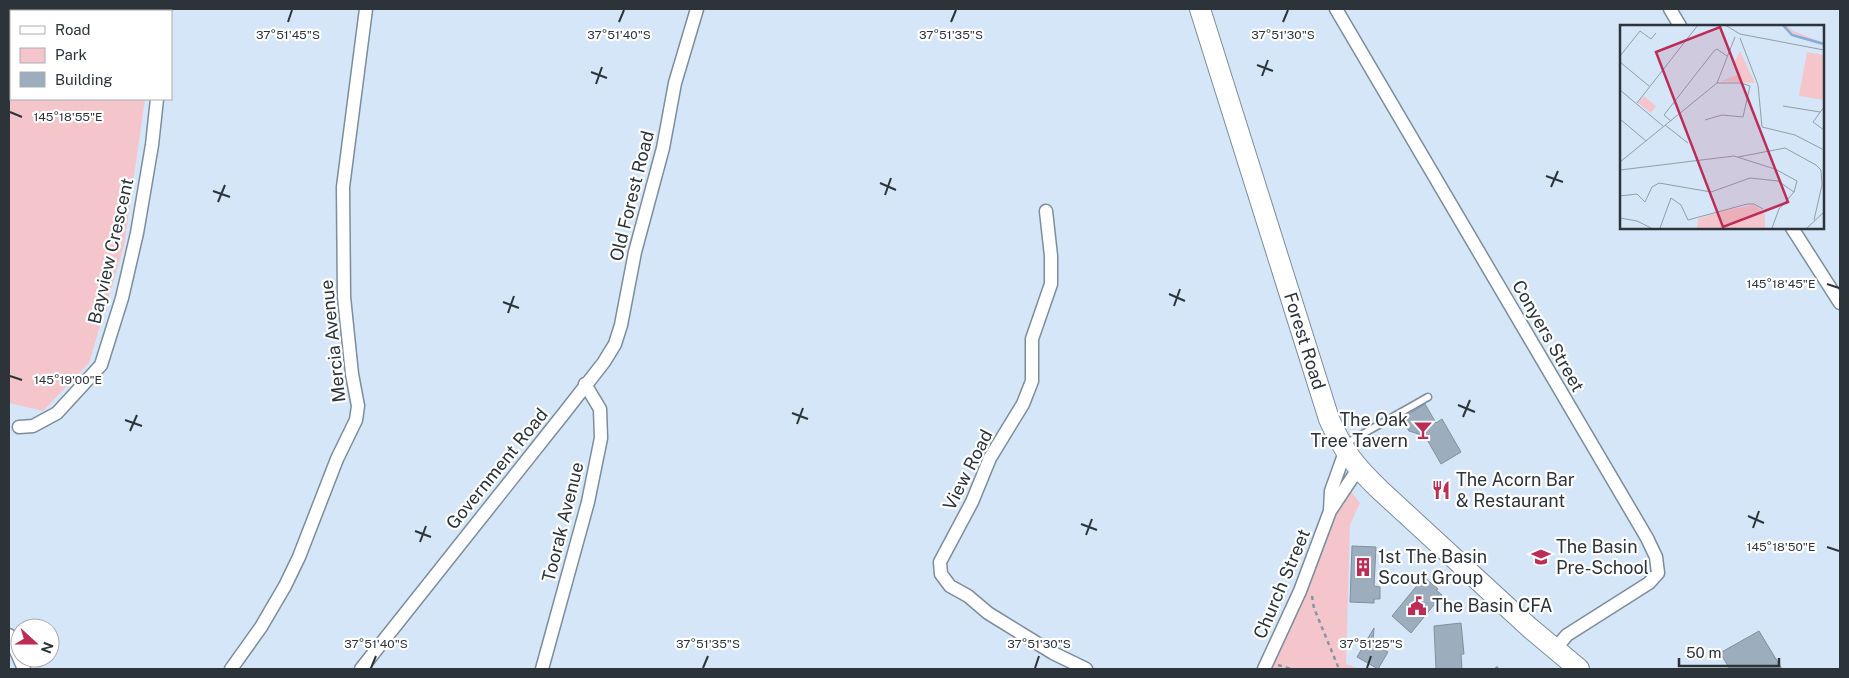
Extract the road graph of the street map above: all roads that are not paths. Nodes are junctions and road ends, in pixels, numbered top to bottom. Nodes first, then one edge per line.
1 (366, 9) edge
2 (697, 9) edge
3 (1200, 9) edge
4 (1336, 9) edge
5 (1670, 9) edge
6 (1679, 25) edge
7 (158, 100) edge
8 (1046, 211) dead end
9 (1793, 229) edge
10 (1840, 304) edge
11 (586, 384) junction
12 (1428, 397) dead end
13 (19, 427) dead end
14 (1344, 449) junction
15 (1358, 469) junction
16 (1330, 511) junction
17 (9, 635) edge
18 (1555, 648) junction
19 (24, 669) edge
20 (231, 669) edge
21 (361, 669) edge
22 (542, 669) edge
23 (1086, 669) edge
24 (1264, 669) edge
25 (1579, 669) edge

1 - 20 street, Mercia Avenue
2 - 11 street, Old Forest Road
3 - 14 main road, Forest Road
4 - 18 street, Conyers Street
5 - 6 street
7 - 13 street, Bayview Crescent
8 - 23 street, View Road
9 - 10 street
11 - 21 street, Government Road
11 - 22 street, Toorak Avenue
12 - 14 lane
14 - 15 main road, Forest Road
14 - 16 street, Church Street
15 - 16 street, Church Street
15 - 18 main road, Forest Road
16 - 24 street, Church Street
17 - 19 street
18 - 25 main road, Forest Road

